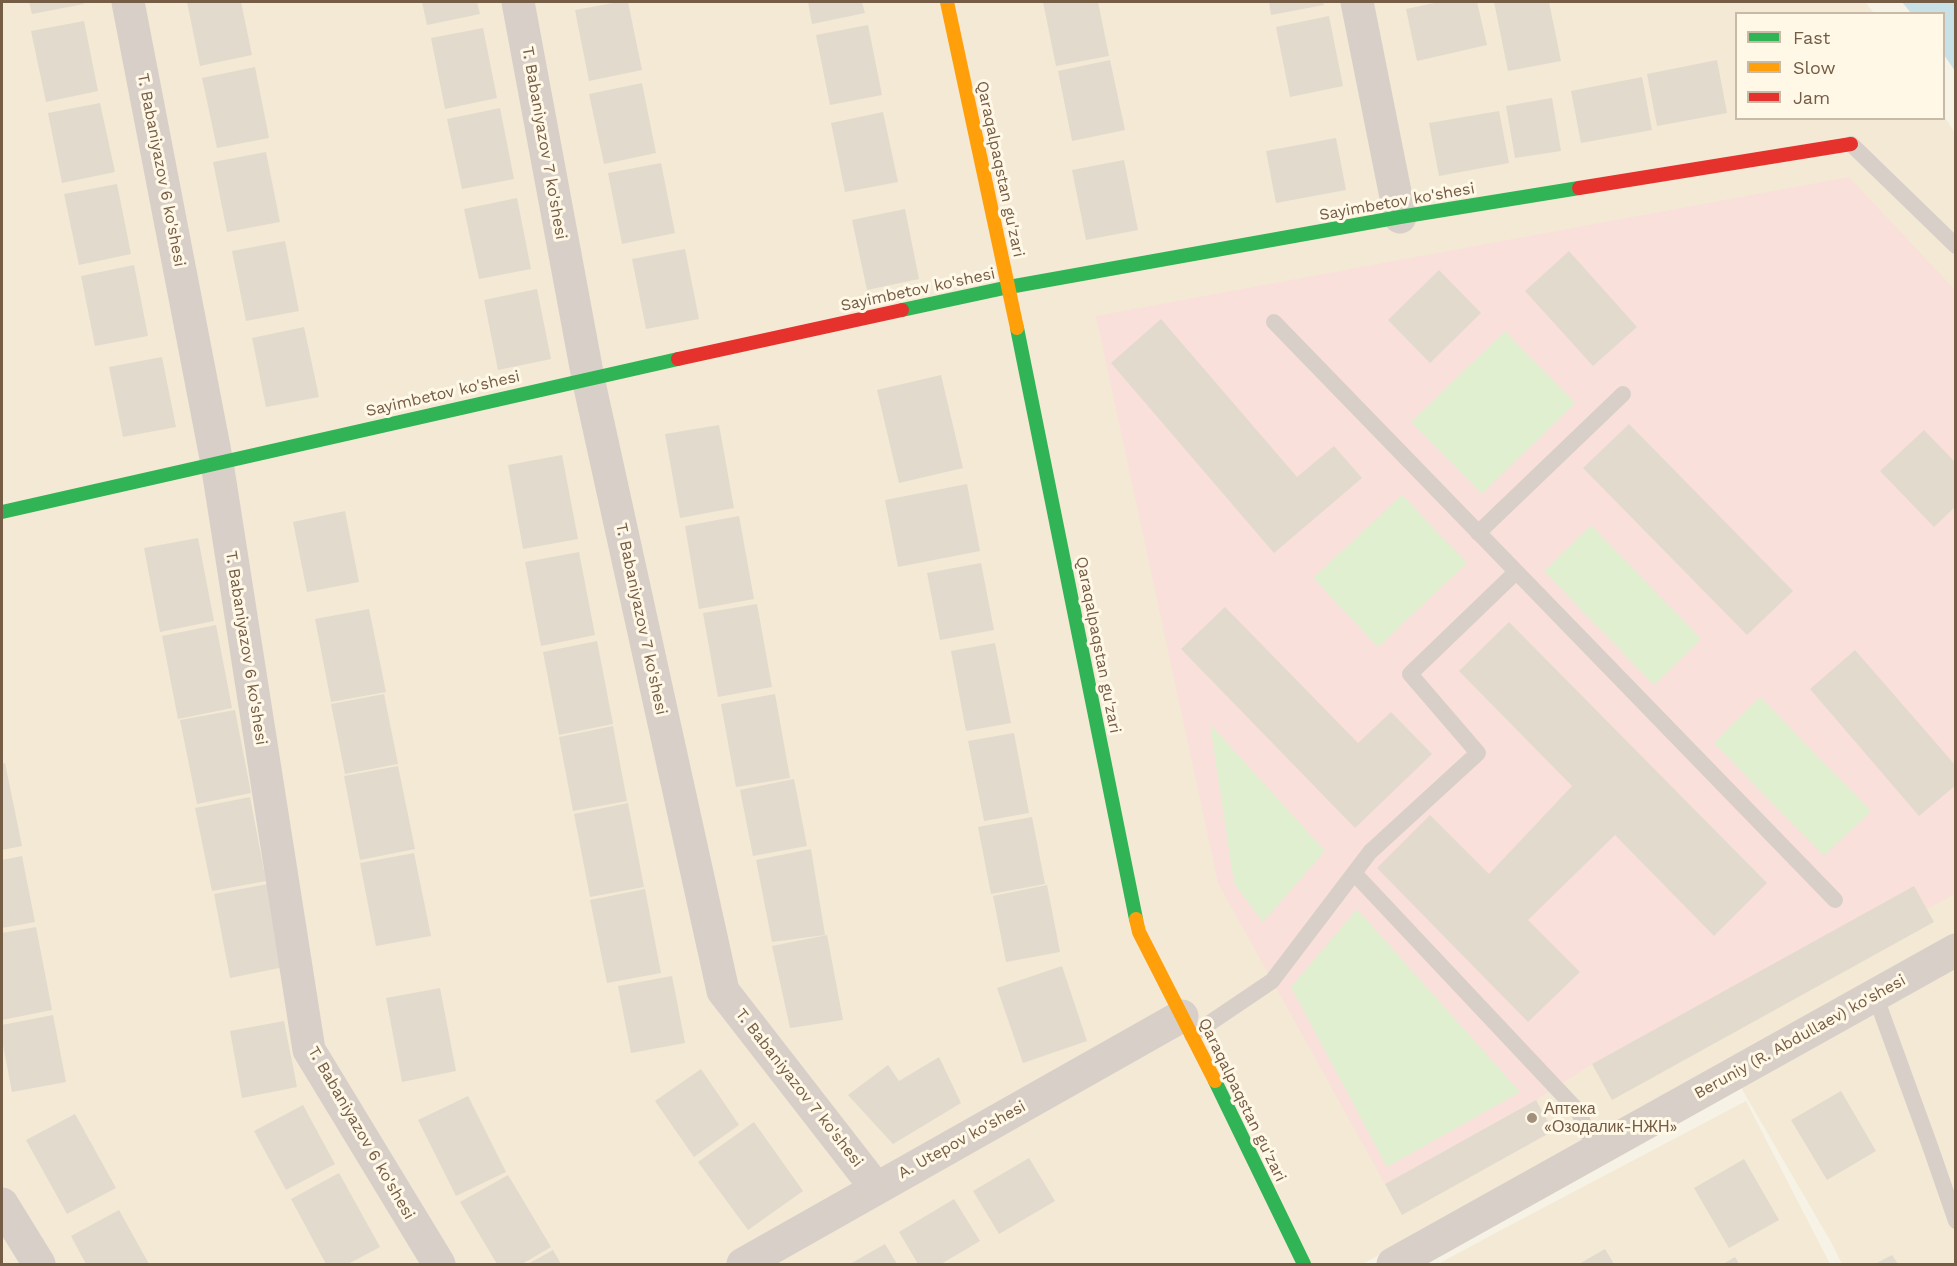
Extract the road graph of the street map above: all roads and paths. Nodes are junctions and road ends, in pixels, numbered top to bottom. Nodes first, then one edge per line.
1 (128, 2) edge
2 (518, 2) edge
3 (947, 2) edge
4 (1357, 2) edge
5 (1851, 144) joint
6 (1400, 217) junction
7 (1956, 246) edge
8 (1009, 287) junction
9 (1274, 322) dead end
10 (588, 378) junction
11 (1623, 394) dead end
12 (217, 463) junction
13 (2, 512) edge
14 (1478, 533) junction
15 (1516, 572) junction
16 (1354, 873) junction
17 (1835, 900) dead end
18 (1956, 951) edge
19 (1875, 995) junction
20 (1187, 1026) junction
21 (1596, 1150) junction
22 (876, 1188) junction
23 (2, 1204) edge
24 (1956, 1221) edge
25 (39, 1264) edge
26 (439, 1264) edge
27 (743, 1264) edge
28 (1304, 1264) edge
29 (1393, 1264) edge

1 - 12 street, T. Babaniyazov 6 ko'shesi
2 - 10 street, T. Babaniyazov 7 ko'shesi
3 - 8 street, Qaraqalpaqstan gu'zari
4 - 6 street
5 - 6 street, Sayimbetov ko'shesi
5 - 7 lane
6 - 8 street, Sayimbetov ko'shesi
8 - 10 street, Sayimbetov ko'shesi
8 - 20 street, Qaraqalpaqstan gu'zari
9 - 14 lane
10 - 12 street, Sayimbetov ko'shesi
10 - 22 street, T. Babaniyazov 7 ko'shesi
11 - 14 lane
12 - 13 street, Sayimbetov ko'shesi
12 - 26 street, T. Babaniyazov 6 ko'shesi
14 - 15 lane
15 - 16 lane
15 - 17 lane
16 - 20 lane
16 - 21 lane
18 - 19 street, Beruniy (R. Abdullaev) ko'shesi
19 - 21 street, Beruniy (R. Abdullaev) ko'shesi
19 - 24 lane
20 - 22 street, A. Utepov ko'shesi
20 - 28 street, Qaraqalpaqstan gu'zari
21 - 29 street, Beruniy (R. Abdullaev) ko'shesi
22 - 27 street, A. Utepov ko'shesi
23 - 25 street

